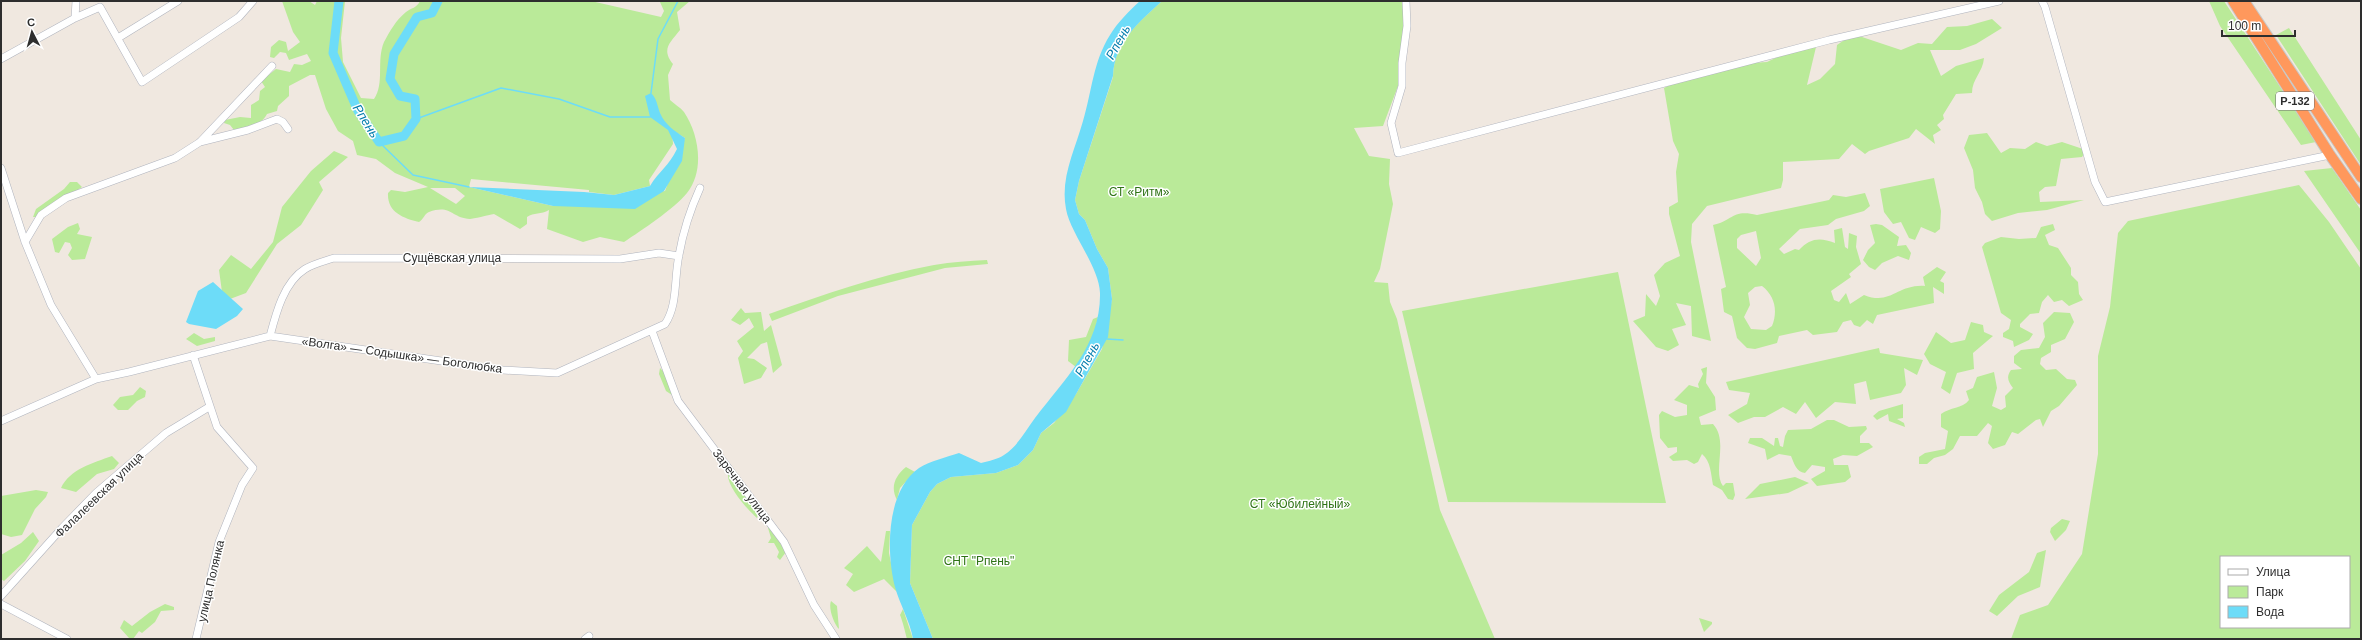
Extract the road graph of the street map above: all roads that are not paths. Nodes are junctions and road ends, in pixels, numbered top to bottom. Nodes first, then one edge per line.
1 (76, 1) edge
2 (178, 1) edge
3 (253, 1) edge
4 (1406, 1) edge
5 (1999, 1) edge
6 (2042, 1) edge
7 (2233, 1) edge
8 (2244, 1) edge
9 (75, 18) junction
10 (118, 38) junction
11 (1, 59) edge
12 (272, 66) dead end
13 (288, 130) dead end
14 (200, 142) junction
15 (2330, 154) junction
16 (1, 168) edge
17 (2361, 177) edge
18 (700, 188) dead end
19 (2361, 199) edge
20 (26, 242) junction
21 (679, 256) junction
22 (652, 331) junction
23 (270, 336) junction
24 (193, 355) junction
25 (96, 379) junction
26 (209, 407) junction
27 (1, 421) edge
28 (1, 596) edge
29 (1, 604) edge
30 (68, 639) edge
31 (196, 639) edge
32 (836, 639) edge

1 - 9 street
2 - 10 street
3 - 10 street
4 - 5 street
6 - 15 street
7 - 15 highway, Р-132
8 - 17 highway, Р-132
9 - 10 street
9 - 11 street
12 - 14 street
13 - 14 street
14 - 20 street
15 - 19 highway, Р-132
16 - 20 street
18 - 21 street, «Волга» — Содышка» — Боголюбка
20 - 25 street
21 - 22 street, «Волга» — Содышка» — Боголюбка
21 - 23 street, Сущёвская улица
22 - 23 street, «Волга» — Содышка» — Боголюбка
22 - 32 street, Заречная улица
23 - 24 street, «Волга» — Содышка» — Боголюбка
24 - 25 street, «Волга» — Содышка» — Боголюбка
24 - 26 street, улица Полянка
25 - 27 street, «Волга» — Содышка» — Боголюбка
26 - 28 street, Фалалеевская улица
26 - 31 street, улица Полянка
29 - 30 street

